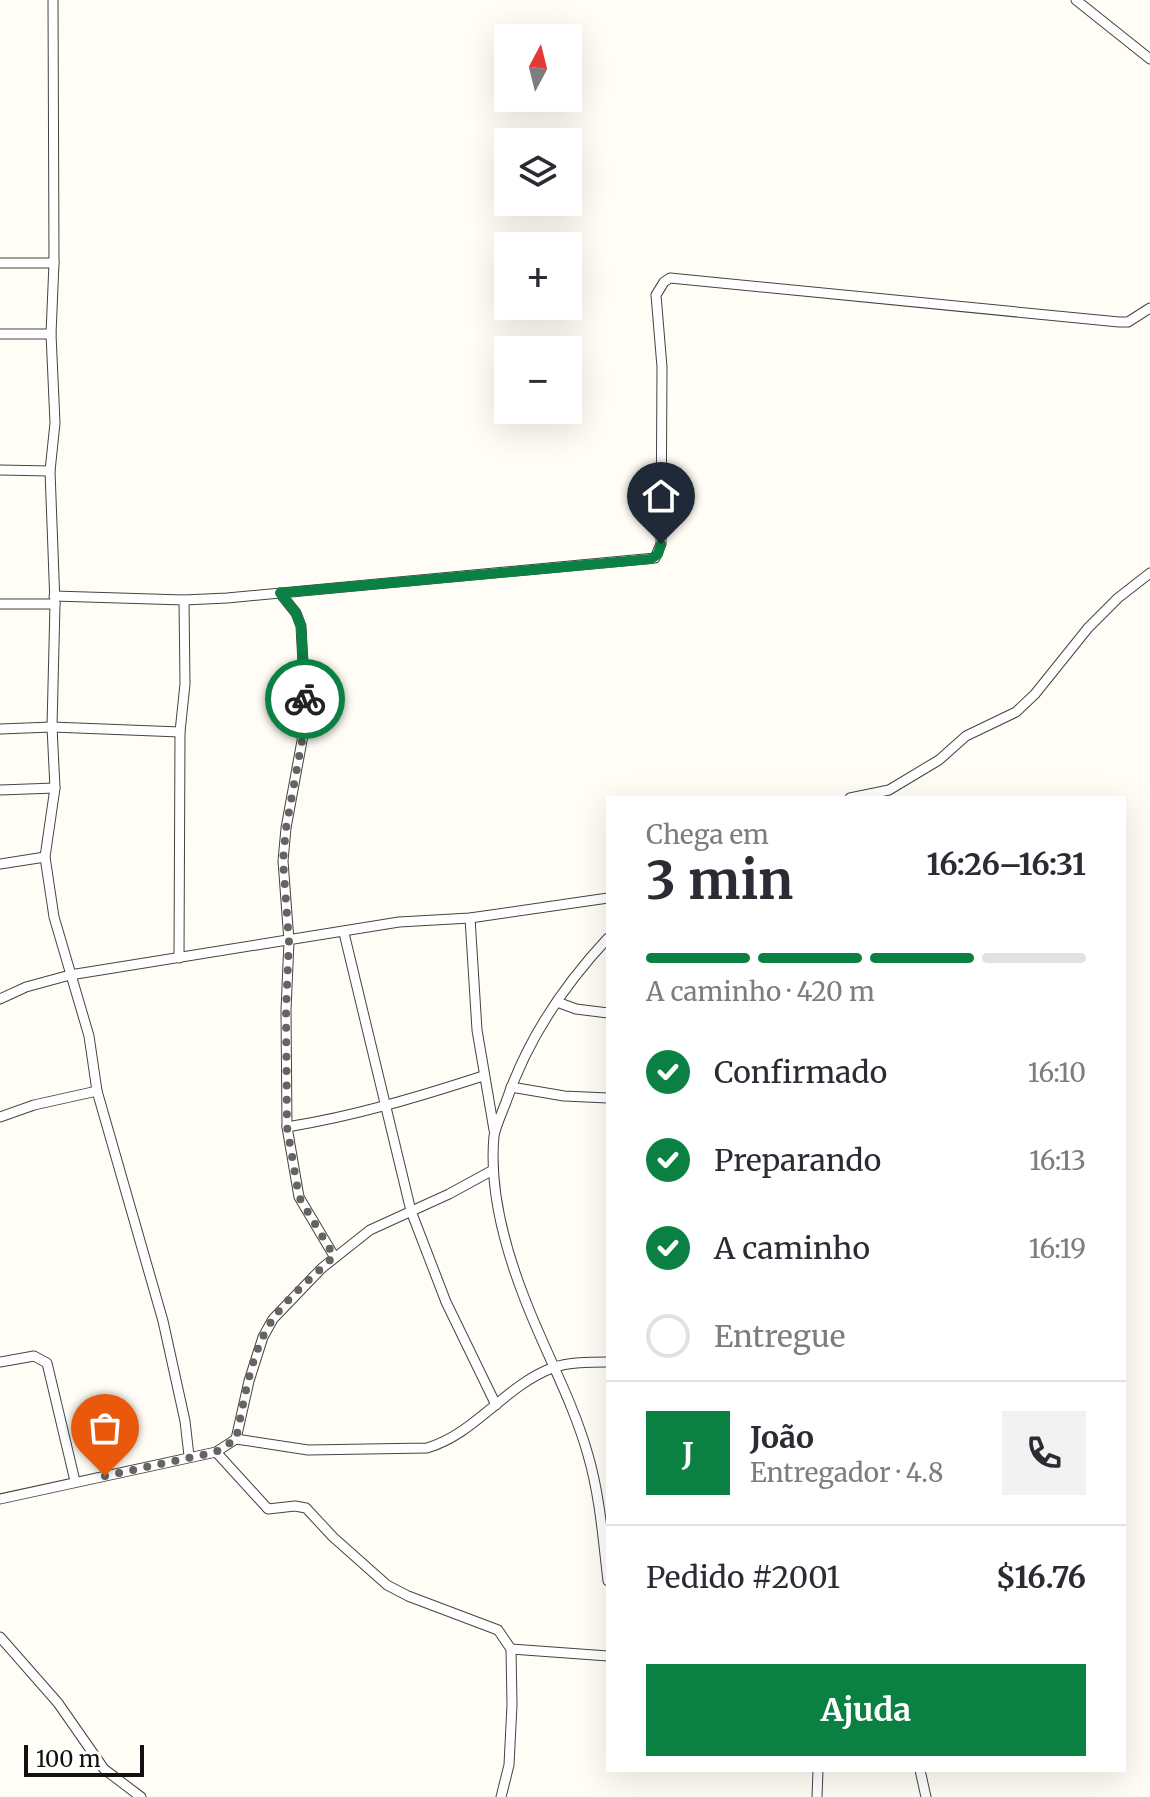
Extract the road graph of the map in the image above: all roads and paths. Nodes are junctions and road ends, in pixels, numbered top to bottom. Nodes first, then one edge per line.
1 (53, 0) edge
2 (1076, 0) edge
3 (1150, 59) edge
4 (0, 263) edge
5 (54, 263) junction
6 (1150, 308) edge
7 (0, 334) edge
8 (51, 334) junction
9 (0, 470) edge
10 (50, 471) junction
11 (1150, 573) edge
12 (280, 593) junction
13 (54, 600) junction
14 (184, 600) junction
15 (0, 604) edge
16 (52, 727) junction
17 (0, 729) edge
18 (180, 732) junction
19 (55, 788) junction
20 (0, 790) edge
21 (860, 796) edge
22 (45, 857) junction
23 (0, 864) edge
24 (606, 898) edge
25 (470, 918) junction
26 (344, 933) junction
27 (606, 940) edge
28 (289, 941) junction
29 (179, 958) junction
30 (70, 975) junction
31 (0, 999) edge
32 (557, 1002) junction
33 (606, 1013) edge
34 (483, 1076) junction
35 (511, 1087) junction
36 (97, 1091) junction
37 (606, 1098) edge
38 (385, 1107) junction
39 (0, 1117) edge
40 (287, 1127) junction
41 (494, 1133) junction
42 (493, 1170) junction
43 (411, 1211) junction
44 (334, 1256) junction
45 (0, 1362) edge
46 (606, 1362) edge
47 (553, 1368) junction
48 (496, 1405) junction
49 (236, 1439) junction
50 (216, 1452) junction
51 (189, 1456) junction
52 (75, 1481) junction
53 (0, 1499) edge
54 (606, 1563) edge
55 (0, 1637) edge
56 (511, 1649) junction
57 (606, 1656) edge
58 (818, 1772) edge
59 (920, 1772) edge
60 (141, 1797) edge
61 (501, 1797) edge
62 (817, 1797) edge
63 (926, 1797) edge

1 - 5 street
2 - 3 street
4 - 5 street
5 - 8 street
6 - 12 street
7 - 8 street
8 - 10 street
9 - 10 street
10 - 13 street
11 - 21 street
12 - 14 street
12 - 28 street
13 - 14 street
13 - 15 street
13 - 16 street
14 - 18 street
16 - 17 street
16 - 18 street
16 - 19 street
18 - 29 street
19 - 20 street
19 - 22 street
22 - 23 street
22 - 30 street
24 - 25 street
25 - 26 street
25 - 34 street
26 - 28 street
26 - 38 street
27 - 32 street
28 - 29 street
28 - 40 street
29 - 30 street
30 - 31 street
30 - 36 street
32 - 33 street
32 - 35 street
34 - 38 street
34 - 41 street
35 - 37 street
35 - 41 street
36 - 39 street
36 - 51 street
38 - 40 street
38 - 43 street
40 - 44 street
41 - 42 street
42 - 43 street
42 - 47 street
43 - 44 street
43 - 48 street
44 - 49 street
45 - 52 street
46 - 47 street
47 - 48 street
47 - 54 street
48 - 49 street
49 - 50 street
50 - 51 street
50 - 56 street
51 - 52 street
52 - 53 street
55 - 60 street
56 - 57 street
56 - 61 street
58 - 62 street
59 - 63 street

